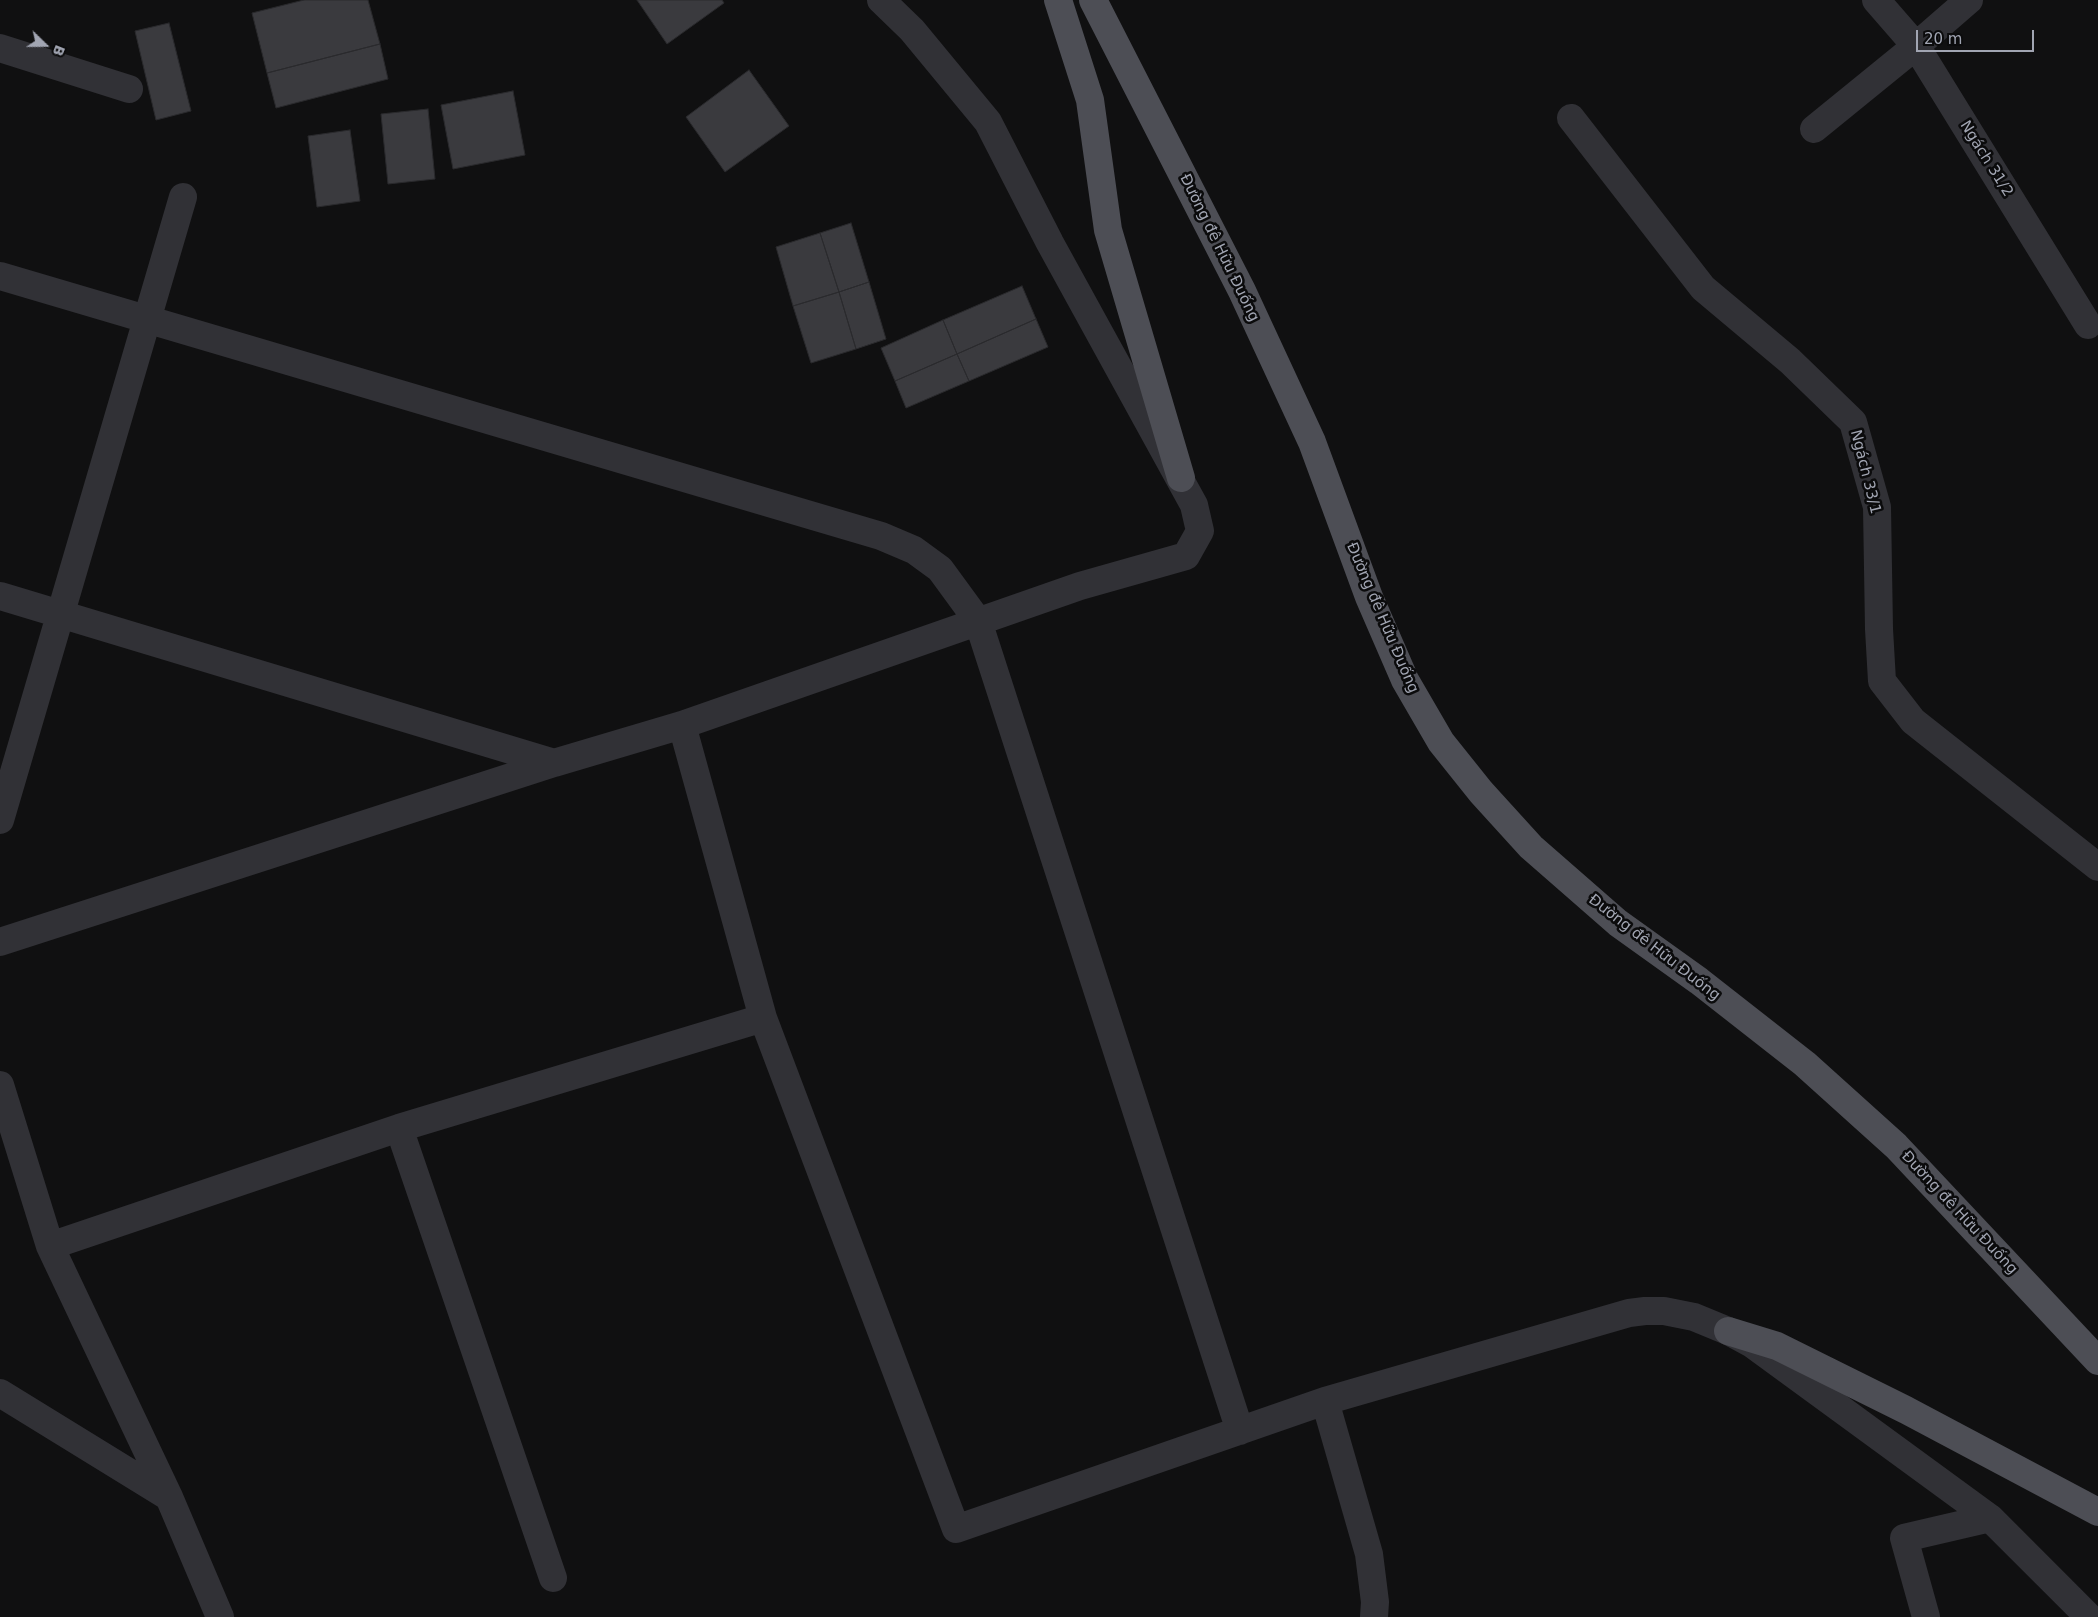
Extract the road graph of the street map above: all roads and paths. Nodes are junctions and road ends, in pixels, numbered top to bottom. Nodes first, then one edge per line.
1 (881, 0) edge
2 (1058, 0) edge
3 (1093, 0) edge
4 (1876, 0) edge
5 (1969, 0) edge
6 (1916, 46) junction
7 (0, 48) edge
8 (128, 89) dead end
9 (1571, 118) dead end
10 (1814, 129) dead end
11 (183, 197) dead end
12 (0, 276) edge
13 (146, 319) junction
14 (2088, 325) dead end
15 (1180, 478) junction
16 (0, 596) edge
17 (61, 615) junction
18 (978, 621) junction
19 (682, 725) junction
20 (554, 763) junction
21 (0, 820) edge
22 (2098, 867) edge
23 (0, 942) edge
24 (763, 1018) junction
25 (0, 1085) edge
26 (399, 1128) junction
27 (50, 1246) junction
28 (1728, 1331) junction
29 (2098, 1360) edge
30 (0, 1393) edge
31 (1325, 1401) junction
32 (1240, 1431) junction
33 (169, 1497) junction
34 (2098, 1512) edge
35 (1990, 1518) junction
36 (553, 1578) dead end
37 (220, 1617) edge
38 (1374, 1617) edge
39 (1926, 1617) edge
40 (2089, 1617) edge

1 - 15 street
2 - 15 main road
3 - 29 main road, Đường đê Hữu Đuống
4 - 6 street, Ngách 31/2
5 - 6 street
6 - 10 street
6 - 14 street, Ngách 31/2
7 - 8 street
9 - 22 street, Ngách 33/1
11 - 13 street
12 - 13 street
13 - 17 street
13 - 18 street
15 - 18 street
16 - 17 street
17 - 20 street
17 - 21 street
18 - 19 street
18 - 32 street
19 - 20 street
19 - 24 street
20 - 23 street
24 - 26 street
24 - 32 street
25 - 27 street
26 - 27 street
26 - 36 street
27 - 33 street
28 - 31 street
28 - 34 main road
28 - 35 street
30 - 33 street
31 - 32 street
31 - 38 street
33 - 37 street
35 - 39 street
35 - 40 street

